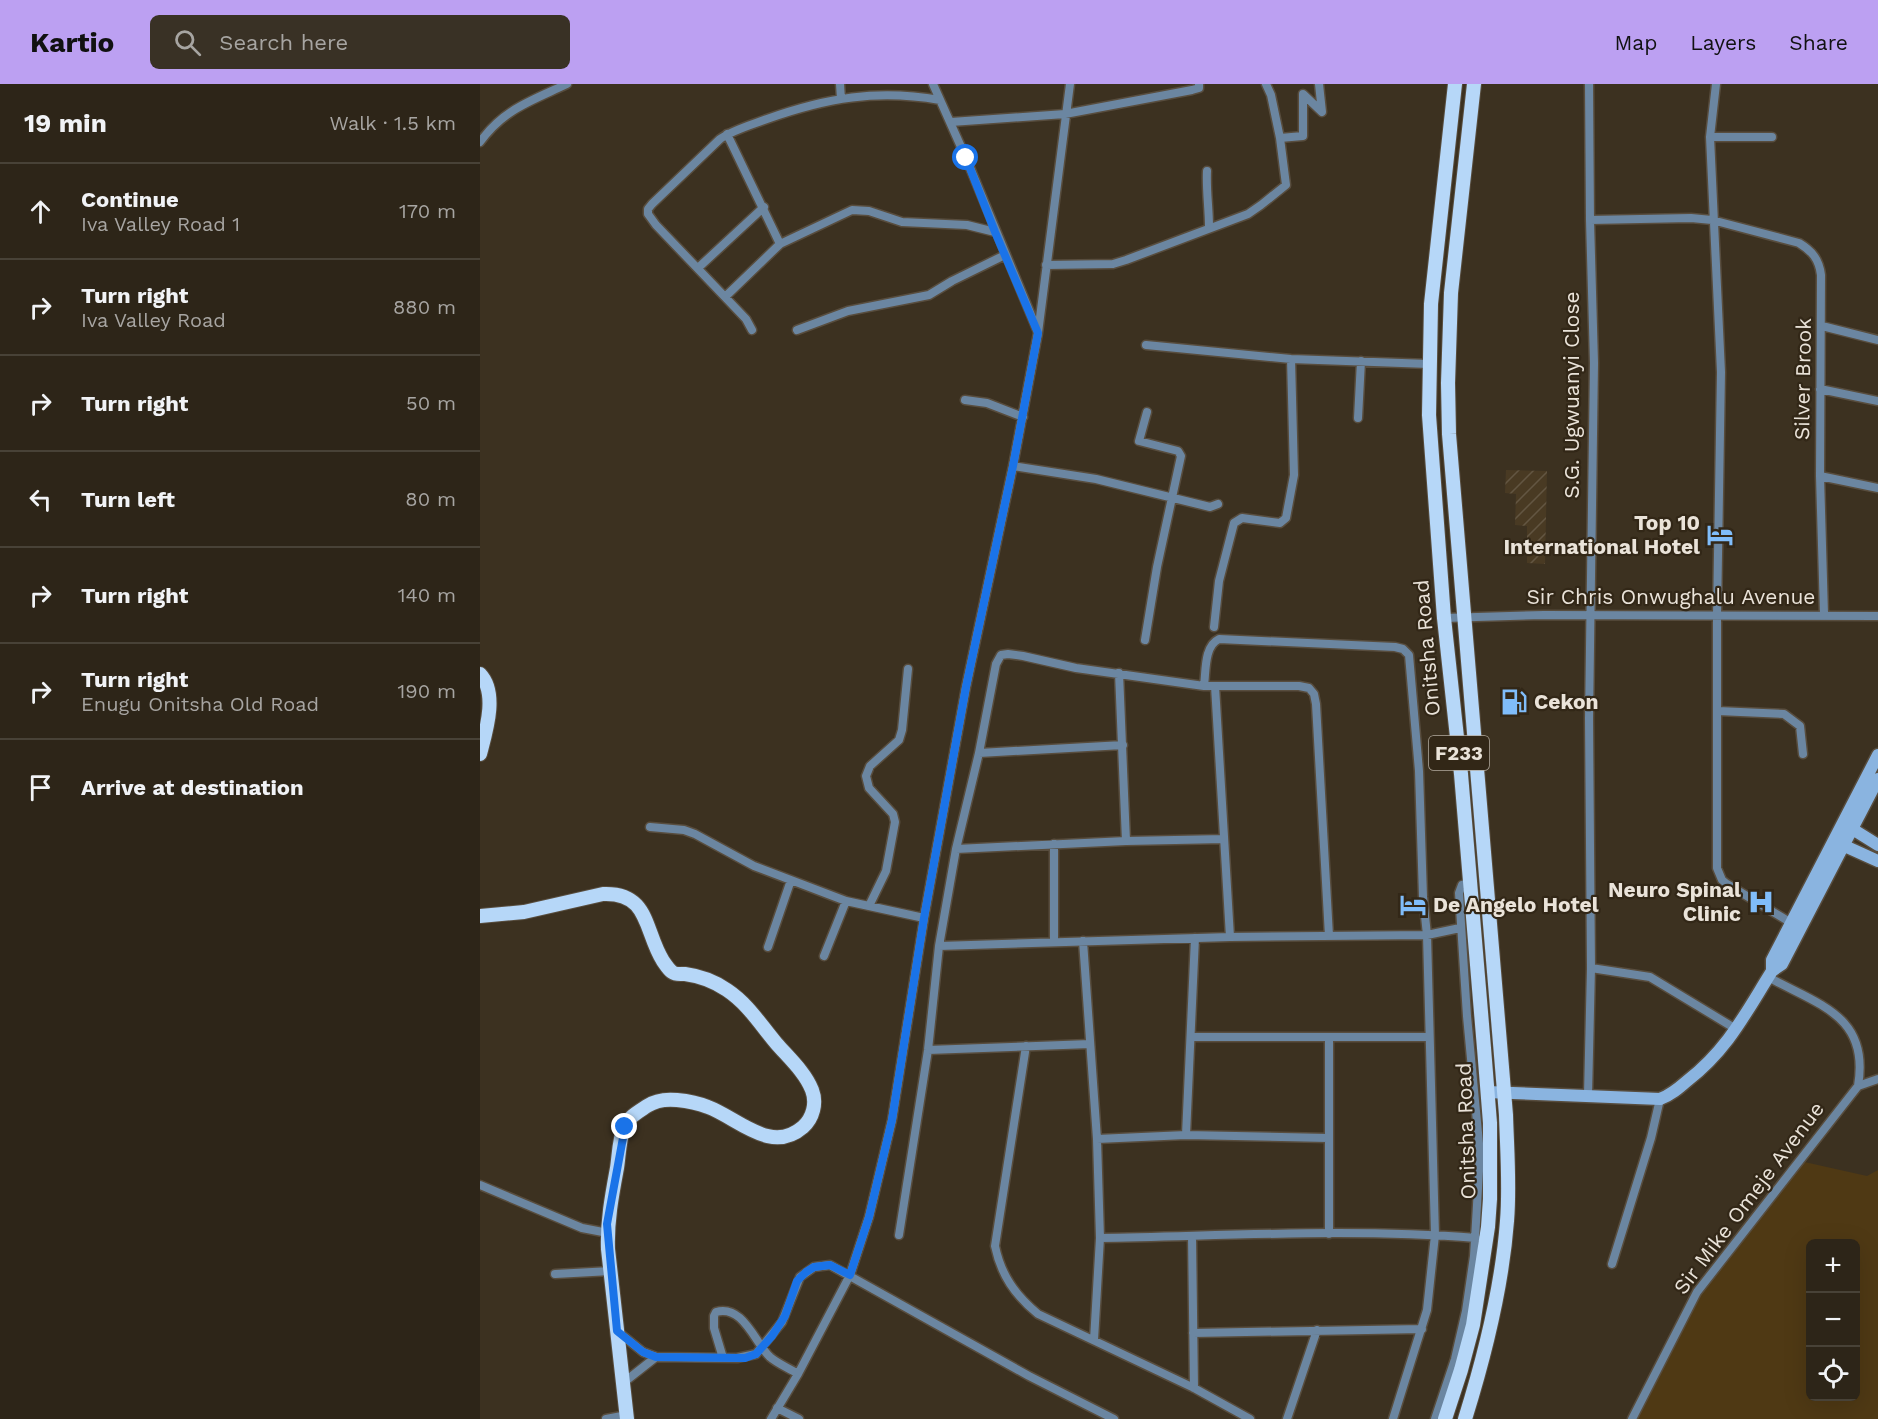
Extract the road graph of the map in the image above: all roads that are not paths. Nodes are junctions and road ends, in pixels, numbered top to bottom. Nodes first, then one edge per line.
1 (567, 84) edge
2 (840, 84) edge
3 (933, 84) edge
4 (1070, 84) edge
5 (1199, 84) edge
6 (1266, 84) edge
7 (1318, 84) edge
8 (1455, 84) edge
9 (1474, 84) edge
10 (1589, 84) edge
11 (1716, 84) edge
12 (841, 99) junction
13 (940, 100) junction
14 (1065, 114) junction
15 (951, 122) junction
16 (728, 134) junction
17 (1710, 137) junction
18 (1772, 137) dead end
19 (1280, 138) junction
20 (480, 142) edge
21 (1207, 171) dead end
22 (764, 207) junction
23 (1590, 220) junction
24 (1712, 220) junction
25 (1209, 227) junction
26 (995, 232) junction
27 (780, 244) junction
28 (1005, 255) junction
29 (1046, 265) junction
30 (698, 268) junction
31 (725, 297) junction
32 (1822, 326) junction
33 (752, 330) dead end
34 (796, 330) dead end
35 (1038, 333) junction
36 (1878, 340) edge
37 (1146, 345) dead end
38 (1291, 359) junction
39 (1361, 362) junction
40 (1429, 364) junction
41 (1820, 389) junction
42 (965, 400) dead end
43 (1878, 402) edge
44 (1147, 412) dead end
45 (1023, 417) junction
46 (1358, 418) dead end
47 (1013, 466) junction
48 (1820, 476) junction
49 (1878, 488) edge
50 (1170, 497) junction
51 (1218, 504) dead end
52 (1824, 614) junction
53 (1590, 615) junction
54 (1717, 615) junction
55 (1464, 616) junction
56 (1878, 616) edge
57 (1444, 618) junction
58 (1214, 627) dead end
59 (1145, 640) dead end
60 (908, 669) dead end
61 (1119, 673) junction
62 (480, 674) edge
63 (1204, 686) junction
64 (1215, 686) junction
65 (1718, 711) junction
66 (1123, 745) junction
67 (979, 753) junction
68 (480, 754) edge
69 (1803, 754) dead end
70 (1878, 755) edge
71 (1878, 779) edge
72 (1847, 826) junction
73 (650, 827) dead end
74 (1224, 839) junction
75 (1126, 841) junction
76 (1054, 844) junction
77 (1839, 844) junction
78 (1878, 845) edge
79 (956, 849) junction
80 (1878, 861) edge
81 (791, 880) junction
82 (1470, 883) junction
83 (846, 901) junction
84 (869, 906) junction
85 (480, 916) edge
86 (924, 918) junction
87 (1792, 924) junction
88 (1460, 928) junction
89 (1427, 935) junction
90 (1329, 936) junction
91 (1230, 937) junction
92 (1195, 938) junction
93 (1083, 941) junction
94 (1054, 942) junction
95 (939, 946) junction
96 (768, 947) dead end
97 (824, 956) dead end
98 (1591, 968) junction
99 (1770, 974) junction
100 (1736, 1029) junction
101 (1329, 1037) junction
102 (1429, 1037) junction
103 (1191, 1038) junction
104 (1090, 1044) junction
105 (1026, 1046) junction
106 (928, 1050) junction
107 (1878, 1079) edge
108 (1858, 1086) junction
109 (1487, 1092) junction
110 (1504, 1093) junction
111 (1588, 1095) junction
112 (1660, 1099) junction
113 (1186, 1135) junction
114 (1328, 1138) junction
115 (1096, 1139) junction
116 (480, 1185) edge
117 (608, 1233) junction
118 (1329, 1234) junction
119 (899, 1235) dead end
120 (1436, 1235) junction
121 (1192, 1236) junction
122 (1100, 1238) junction
123 (1476, 1238) junction
124 (1612, 1264) dead end
125 (611, 1271) junction
126 (555, 1274) dead end
127 (850, 1275) junction
128 (1422, 1329) junction
129 (1317, 1330) junction
130 (617, 1331) junction
131 (1193, 1333) junction
132 (1094, 1340) junction
133 (762, 1348) junction
134 (656, 1357) junction
135 (723, 1358) junction
136 (798, 1374) junction
137 (623, 1383) junction
138 (1194, 1388) junction
139 (777, 1408) junction
140 (627, 1417) edge
141 (606, 1419) edge
142 (771, 1419) edge
143 (799, 1419) edge
144 (1114, 1419) edge
145 (1250, 1419) edge
146 (1287, 1419) edge
147 (1393, 1419) edge
148 (1435, 1419) edge
149 (1445, 1419) edge
150 (1465, 1419) edge
151 (1632, 1419) edge

1 - 20 street
2 - 12 street
3 - 13 street
4 - 14 street
5 - 14 street
6 - 19 street
7 - 19 street
8 - 40 main road, Onitsha Road / F233
9 - 55 main road, Onitsha Road / F233
10 - 23 street, S.G. Ugwuanyi Close
11 - 17 street
12 - 13 street
12 - 16 street
13 - 15 street
14 - 15 street
14 - 29 street
15 - 26 street
16 - 22 street
16 - 30 street
17 - 18 street
17 - 24 street
19 - 25 street
21 - 25 street
22 - 27 street
22 - 30 street
23 - 24 street
23 - 53 street, S.G. Ugwuanyi Close
24 - 32 street, Silver Brook
24 - 54 street
25 - 29 street
26 - 27 street
26 - 28 street
27 - 31 street
28 - 34 street
28 - 35 street
29 - 35 street
30 - 31 street
31 - 33 street
32 - 36 street
32 - 41 street, Silver Brook
35 - 45 street
37 - 38 street
38 - 39 street
38 - 58 street
39 - 40 street
39 - 46 street
40 - 57 main road, Onitsha Road / F233
41 - 43 street
41 - 48 street, Silver Brook
42 - 45 street
44 - 50 street
45 - 47 street
47 - 50 street
47 - 86 street
48 - 49 street
48 - 52 street, Silver Brook
50 - 51 street
50 - 59 street
52 - 54 street, Sir Chris Onwughalu Avenue
52 - 56 street, Sir Chris Onwughalu Avenue
53 - 54 street, Sir Chris Onwughalu Avenue
53 - 55 street, Sir Chris Onwughalu Avenue
53 - 98 street, S.G. Ugwuanyi Close
54 - 65 street
55 - 57 street, Sir Chris Onwughalu Avenue
55 - 110 main road, Onitsha Road / F233
57 - 82 main road, Onitsha Road / F233
60 - 84 street
61 - 63 street
61 - 66 street
61 - 67 street
62 - 68 main road
63 - 64 street
63 - 89 street
64 - 74 street
64 - 90 street
65 - 69 street
65 - 87 street
66 - 67 street
66 - 75 street
67 - 79 street
70 - 72 main road
71 - 72 main road
72 - 77 main road
72 - 78 main road
73 - 81 street
74 - 75 street
74 - 91 street
75 - 76 street
76 - 79 street
76 - 94 street
77 - 80 main road
77 - 87 main road
77 - 99 main road
79 - 95 street
81 - 83 street
81 - 96 street
82 - 88 street
82 - 109 main road, Onitsha Road / F233
83 - 84 street
83 - 97 street
84 - 86 street
85 - 117 main road
86 - 127 street
87 - 99 main road
88 - 89 street
88 - 123 street
89 - 90 street
89 - 102 street
90 - 91 street
91 - 92 street
92 - 93 street
92 - 103 street
93 - 94 street
93 - 104 street
94 - 95 street
95 - 106 street
98 - 100 street
98 - 111 street, S.G. Ugwuanyi Close
99 - 100 main road
99 - 108 street
100 - 112 main road
101 - 102 street
101 - 103 street
101 - 114 street
102 - 120 street
103 - 113 street
104 - 105 street
104 - 115 street
105 - 106 street
105 - 132 street
106 - 119 street
107 - 108 street
108 - 151 street, Sir Mike Omeje Avenue
109 - 110 main road
109 - 149 main road, Onitsha Road / F233
110 - 111 main road
110 - 150 main road, Onitsha Road / F233
111 - 112 main road
112 - 124 street
113 - 114 street
113 - 115 street
114 - 118 street
115 - 122 street
116 - 117 street
117 - 125 main road
118 - 120 street
118 - 121 street
120 - 123 street
120 - 128 street
121 - 122 street
121 - 131 street
122 - 132 street
123 - 148 street
125 - 126 street
125 - 130 main road
127 - 133 street
127 - 136 street
127 - 144 street
128 - 129 street
128 - 147 street
129 - 131 street
129 - 146 street
130 - 134 street
130 - 137 main road
131 - 138 street
132 - 138 street
133 - 135 street
133 - 135 street
133 - 136 street
134 - 135 street
134 - 137 street
136 - 139 street
137 - 140 main road
138 - 145 street
139 - 142 street
139 - 143 street
140 - 141 street

